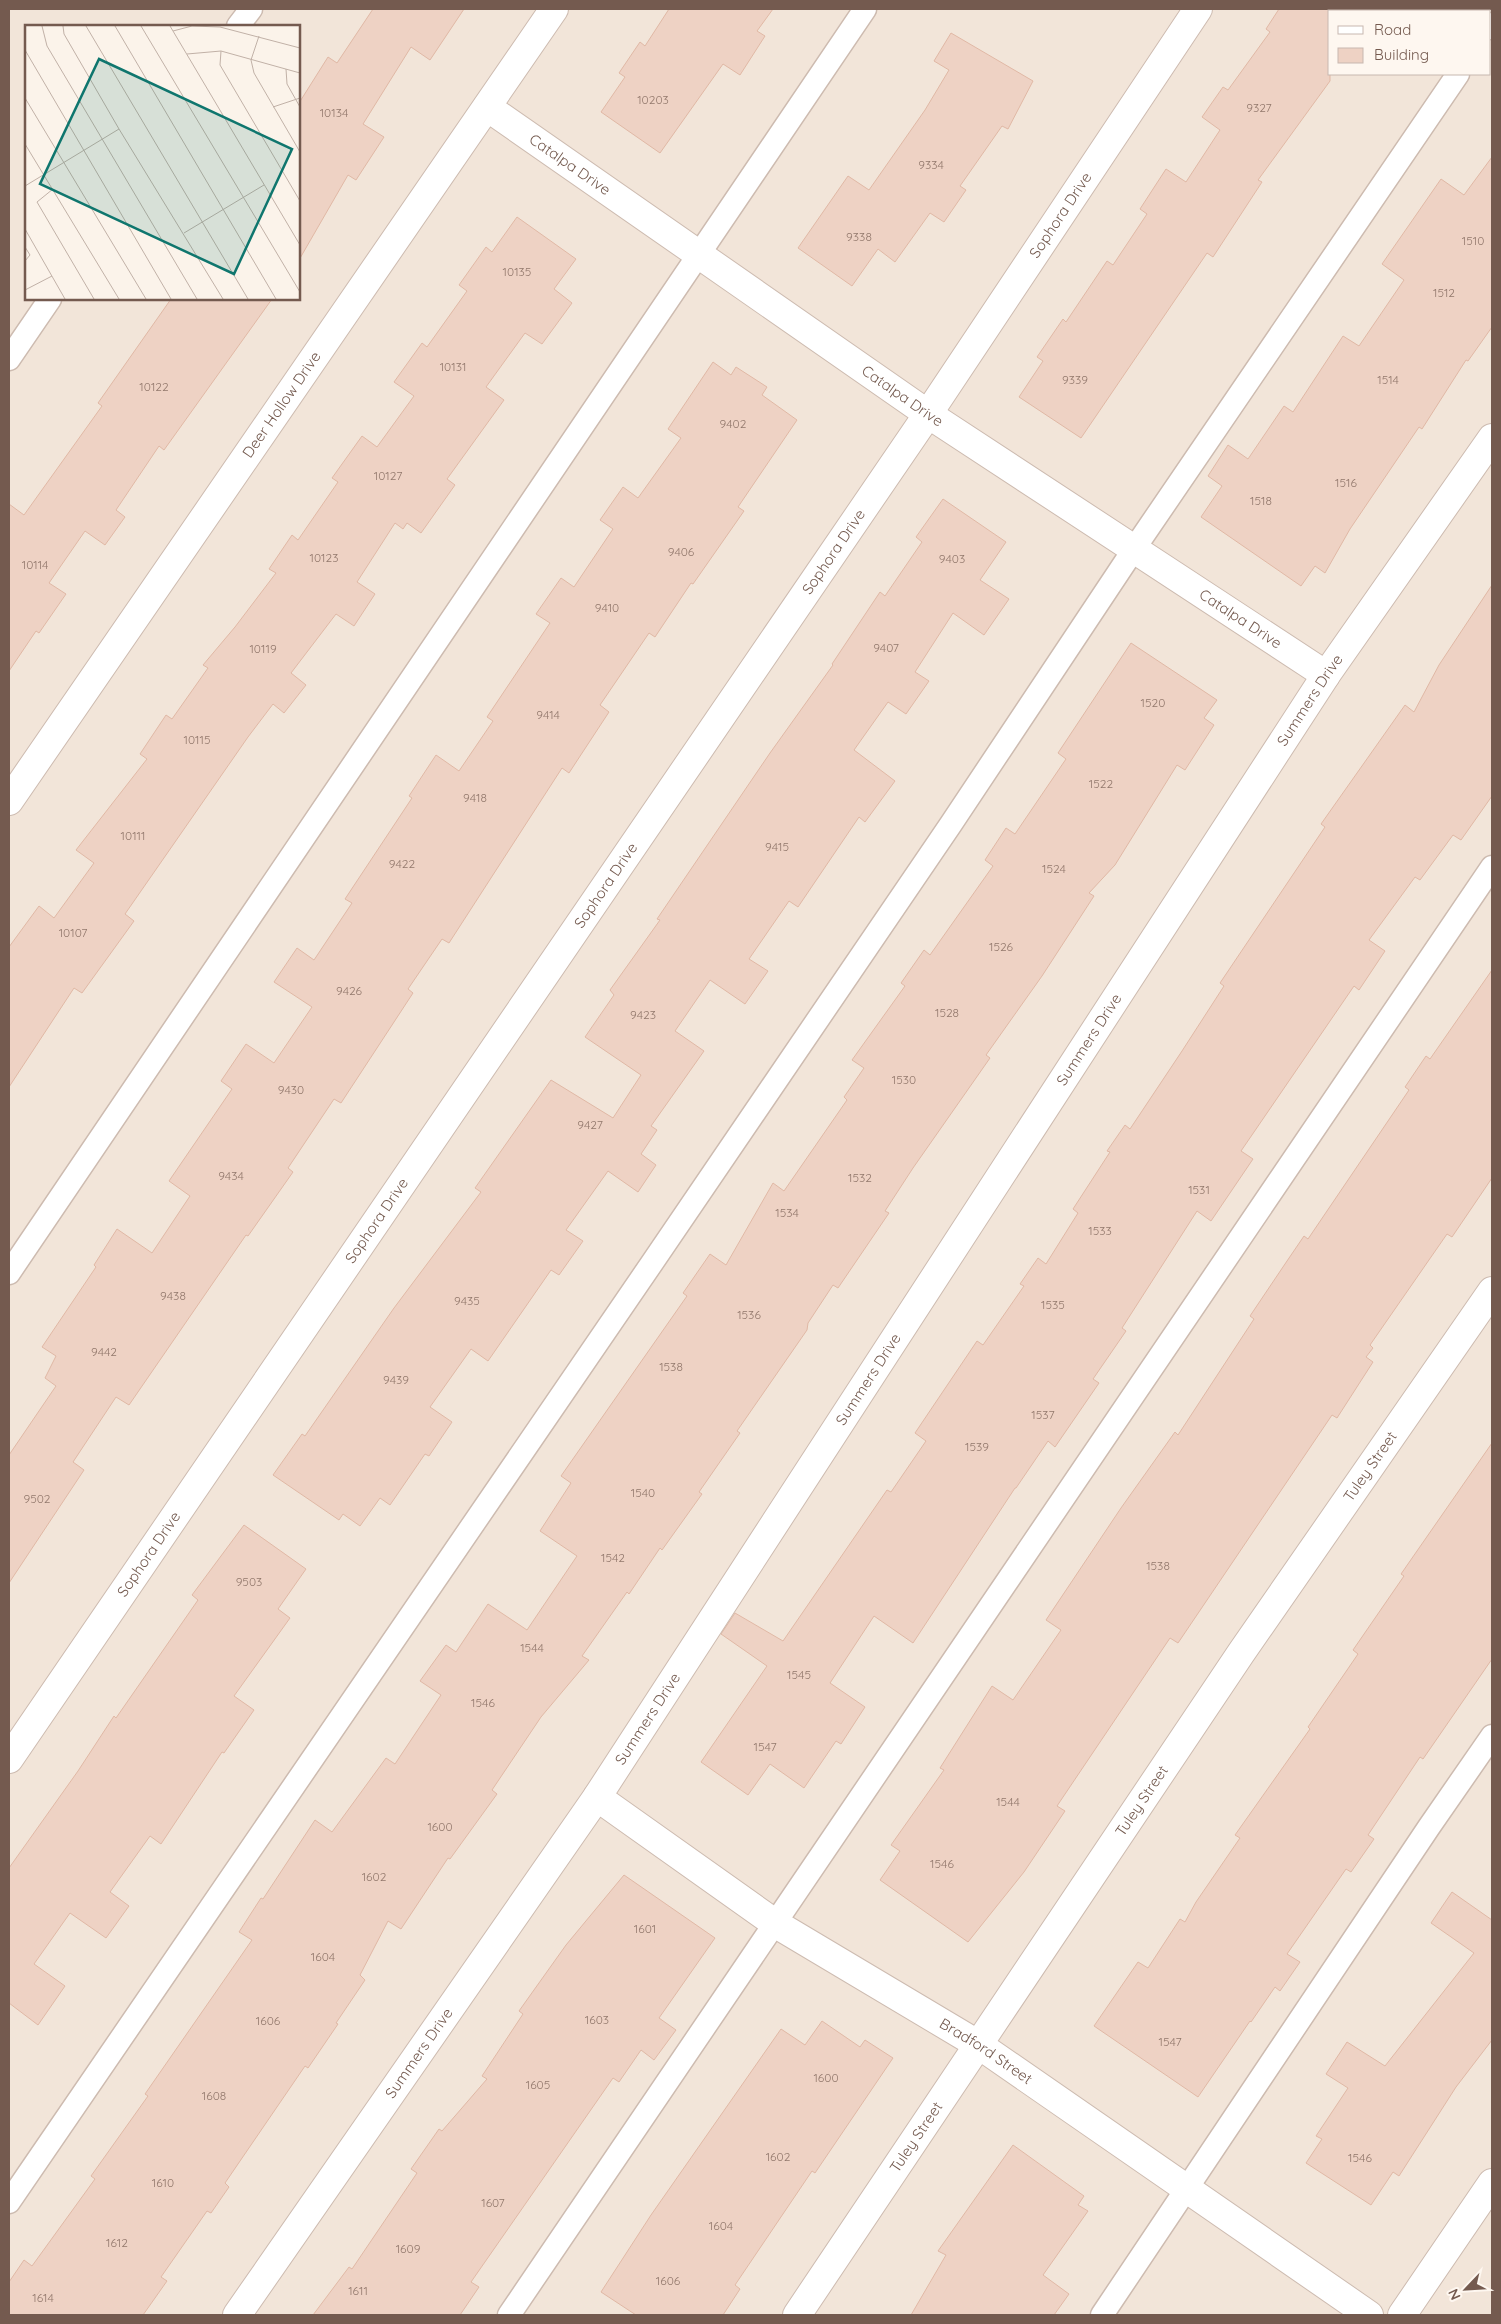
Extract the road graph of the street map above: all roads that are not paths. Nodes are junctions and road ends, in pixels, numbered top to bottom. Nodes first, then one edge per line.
1 (251, 9) edge
2 (554, 9) edge
3 (865, 9) edge
4 (1198, 9) edge
5 (239, 25) edge
6 (1457, 75) edge
7 (487, 107) junction
8 (698, 253) junction
9 (49, 300) edge
10 (9, 359) edge
11 (928, 414) junction
12 (1492, 438) edge
13 (1134, 548) junction
14 (1326, 675) junction
15 (9, 801) edge
16 (1492, 867) edge
17 (9, 1273) edge
18 (1492, 1291) edge
19 (1492, 1736) edge
20 (9, 1759) edge
21 (598, 1796) junction
22 (776, 1924) junction
23 (979, 2045) junction
24 (1492, 2182) edge
25 (1186, 2189) junction
26 (9, 2202) edge
27 (236, 2315) edge
28 (509, 2315) edge
29 (797, 2315) edge
30 (1102, 2315) edge
31 (1369, 2315) edge
32 (1402, 2315) edge

1 - 5 lane
2 - 7 street, Deer Hollow Drive
3 - 8 lane
4 - 11 street, Sophora Drive
6 - 13 lane
7 - 8 street, Catalpa Drive
7 - 15 street, Deer Hollow Drive
8 - 11 street, Catalpa Drive
8 - 17 lane
9 - 10 lane
11 - 13 street, Catalpa Drive
11 - 20 street, Sophora Drive
12 - 14 street, Summers Drive
13 - 14 street, Catalpa Drive
13 - 26 lane
14 - 21 street, Summers Drive
16 - 22 lane
18 - 23 street, Tuley Street
19 - 25 lane
21 - 22 street, Bradford Street
21 - 27 street, Summers Drive
22 - 23 street, Bradford Street
22 - 28 lane
23 - 25 street, Bradford Street
23 - 29 street, Tuley Street
24 - 32 street
25 - 30 lane
25 - 31 street, Bradford Street

